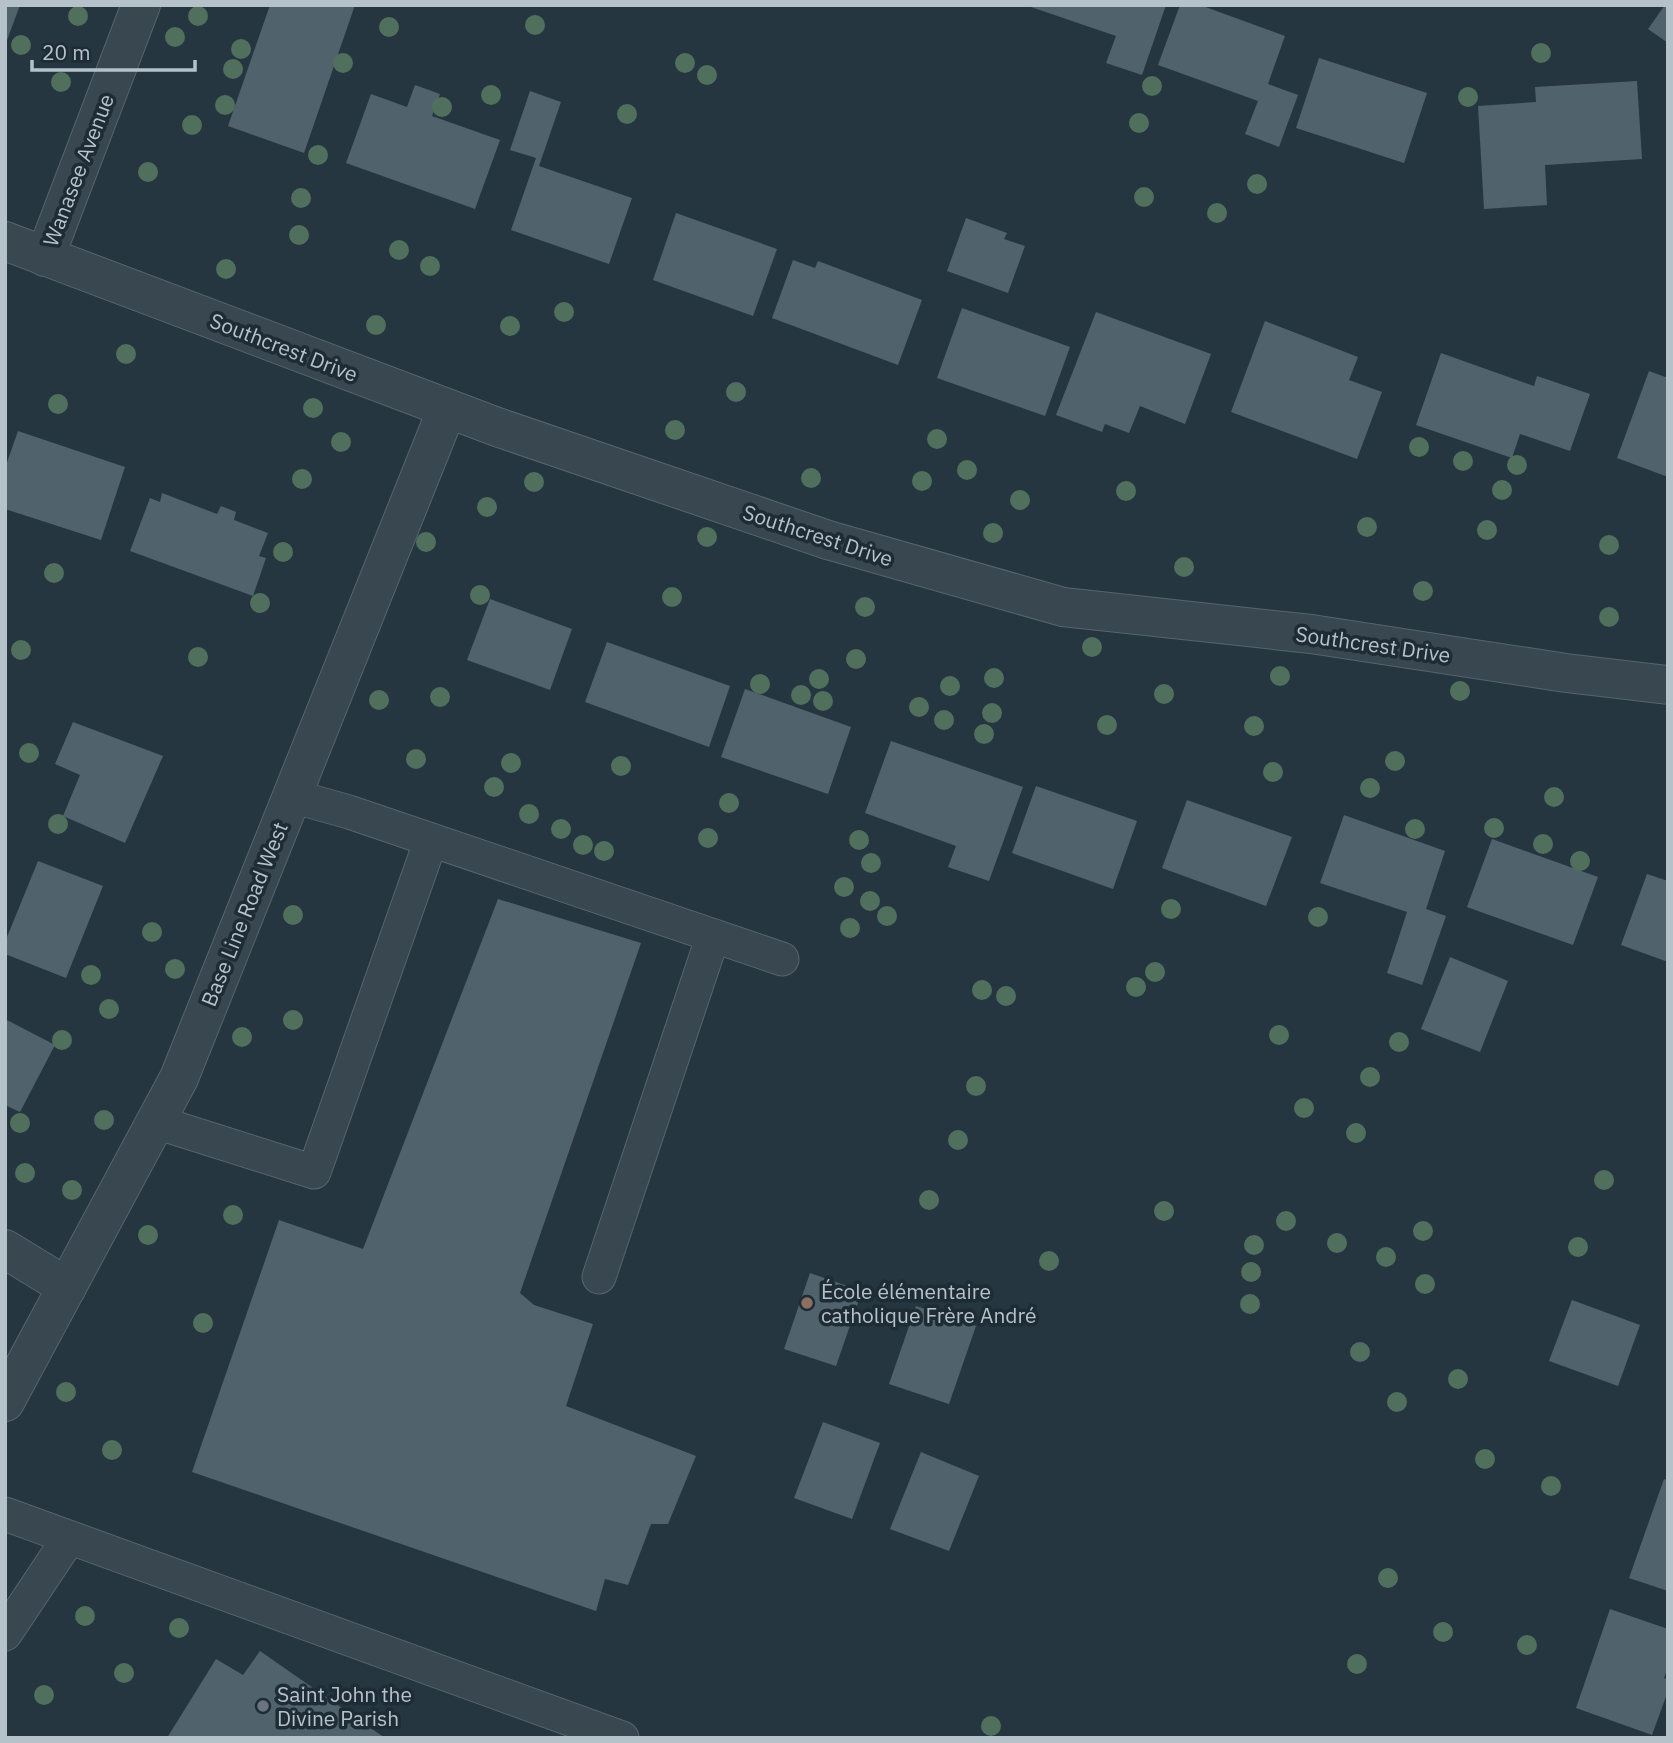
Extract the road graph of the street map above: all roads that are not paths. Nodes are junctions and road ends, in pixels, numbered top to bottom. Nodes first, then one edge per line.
1 (141, 5) edge
2 (5, 241) edge
3 (44, 257) junction
4 (447, 409) junction
5 (1668, 685) edge
6 (292, 796) junction
7 (431, 839) junction
8 (713, 936) junction
9 (782, 959) dead end
10 (156, 1122) junction
11 (5, 1249) edge
12 (599, 1277) dead end
13 (67, 1287) junction
14 (5, 1402) edge
15 (5, 1514) edge
16 (69, 1538) junction
17 (5, 1634) edge
18 (622, 1738) edge

1 - 3 street, Wanasee Avenue
2 - 3 street, Southcrest Drive
3 - 4 street, Southcrest Drive
4 - 5 street, Southcrest Drive
4 - 6 street, Base Line Road West
6 - 7 lane
6 - 10 street, Base Line Road West
7 - 8 lane
7 - 10 lane
8 - 9 lane
8 - 12 lane
10 - 13 street, Base Line Road West
11 - 13 street
13 - 14 street, Base Line Road West
15 - 16 lane
16 - 17 lane
16 - 18 lane

